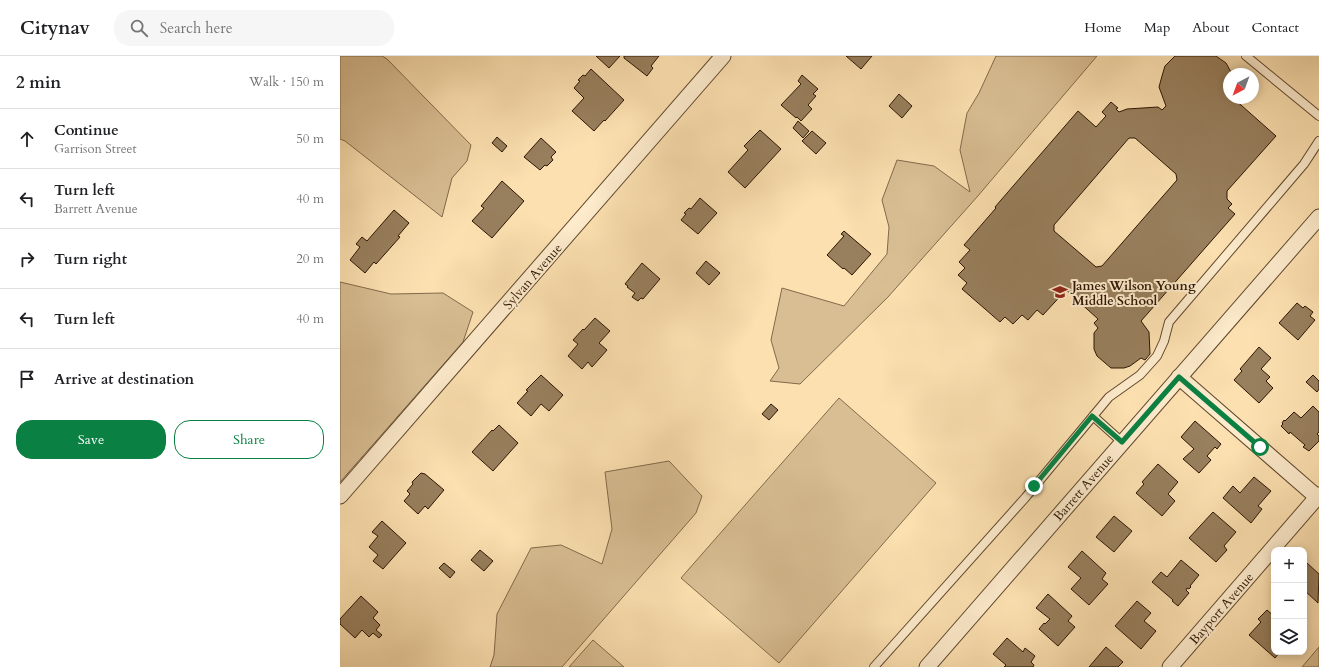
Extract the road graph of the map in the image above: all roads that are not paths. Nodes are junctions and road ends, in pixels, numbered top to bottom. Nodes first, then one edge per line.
1 (723, 56) edge
2 (1246, 56) edge
3 (1319, 116) edge
4 (1319, 141) edge
5 (1319, 216) edge
6 (1179, 377) junction
7 (1092, 416) junction
8 (1122, 442) junction
9 (340, 496) edge
10 (1318, 496) edge
11 (874, 667) edge
12 (927, 667) edge
13 (1170, 667) edge

1 - 9 street, Sylvan Avenue
2 - 3 lane
4 - 7 lane
5 - 6 street, Barrett Avenue
6 - 8 street, Barrett Avenue
6 - 10 street
7 - 8 lane
7 - 11 lane
8 - 12 street, Barrett Avenue
10 - 13 street, Bayport Avenue

